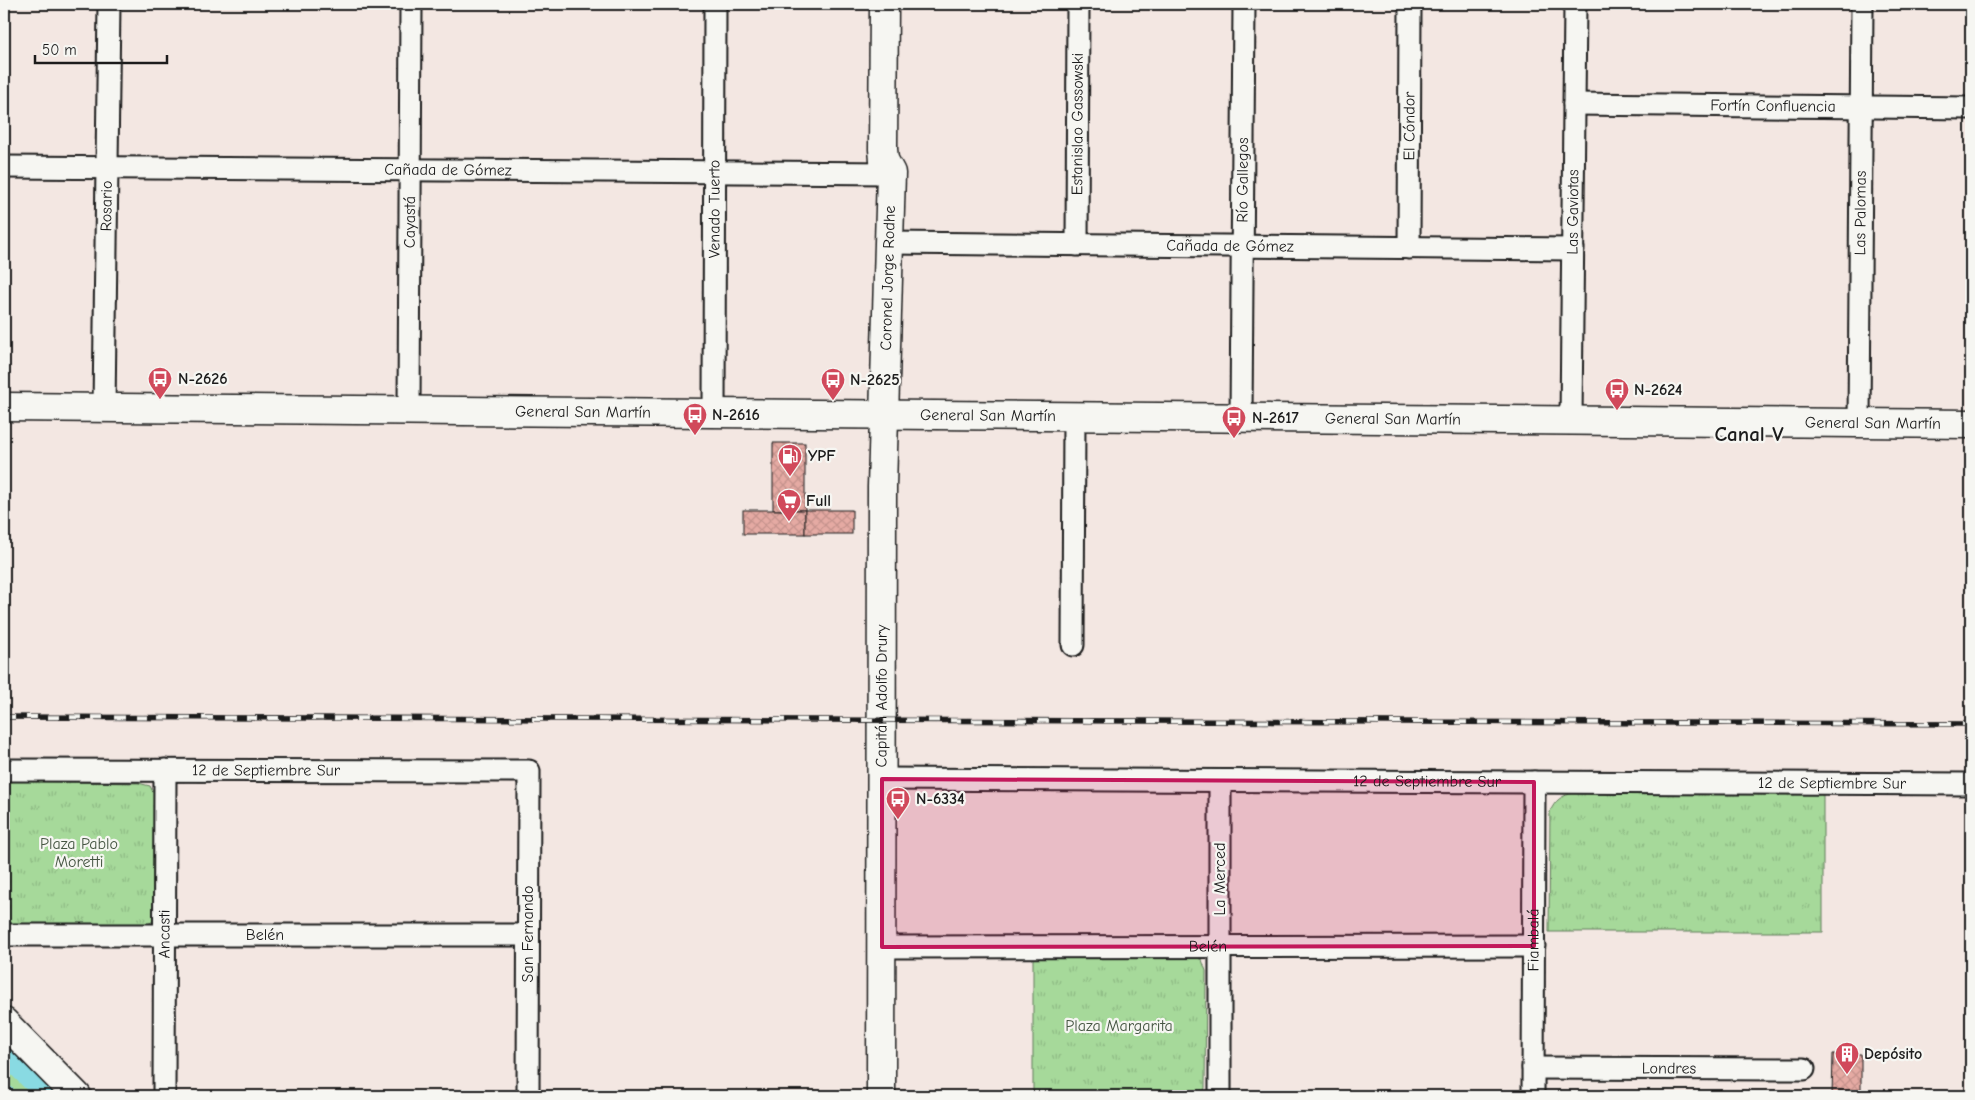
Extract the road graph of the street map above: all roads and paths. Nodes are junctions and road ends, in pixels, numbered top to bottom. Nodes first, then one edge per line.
1 (109, 4) edge
2 (411, 4) edge
3 (716, 4) edge
4 (884, 4) edge
5 (902, 4) edge
6 (1078, 4) edge
7 (1244, 4) edge
8 (1410, 4) edge
9 (1575, 4) edge
10 (1862, 4) edge
11 (1574, 104) junction
12 (1861, 107) junction
13 (1971, 108) edge
14 (4, 167) edge
15 (107, 168) junction
16 (410, 170) junction
17 (715, 172) junction
18 (891, 173) junction
19 (889, 243) junction
20 (1077, 245) junction
21 (1242, 246) junction
22 (1409, 248) junction
23 (1572, 249) junction
24 (4, 407) edge
25 (104, 408) junction
26 (409, 411) junction
27 (714, 414) junction
28 (885, 415) junction
29 (1074, 416) junction
30 (1241, 418) junction
31 (1571, 421) junction
32 (1859, 423) junction
33 (1971, 424) edge
34 (1073, 645) dead end
35 (4, 770) edge
36 (164, 770) junction
37 (529, 771) joint
38 (882, 779) junction
39 (1220, 781) junction
40 (1534, 782) junction
41 (1971, 784) edge
42 (4, 935) edge
43 (164, 935) junction
44 (528, 935) junction
45 (1220, 946) junction
46 (1534, 946) junction
47 (882, 947) junction
48 (4, 1022) edge
49 (1533, 1068) junction
50 (1804, 1068) dead end
51 (77, 1096) edge
52 (164, 1096) edge
53 (528, 1096) edge
54 (881, 1096) edge
55 (1220, 1096) edge
56 (1533, 1096) edge

1 - 15 street, Rosario
2 - 16 street, Cayastá
3 - 17 street, Venado Tuerto
4 - 18 main road, Coronel Jorge Rodhe
5 - 18 main road, Coronel Jorge Rodhe
6 - 20 street, Estanislao Gassowski
7 - 21 street, Río Gallegos
8 - 22 street, El Cóndor
9 - 11 street, Las Gaviotas
10 - 12 street, Las Palomas
11 - 12 street, Fortín Confluencia
11 - 23 street, Las Gaviotas
12 - 13 street, Fortín Confluencia
12 - 32 street, Las Palomas
14 - 15 street, Cañada de Gómez
15 - 16 street, Cañada de Gómez
15 - 25 street, Rosario
16 - 17 street, Cañada de Gómez
16 - 26 street, Cayastá
17 - 18 street, Cañada de Gómez
17 - 27 street, Venado Tuerto
18 - 19 main road, Coronel Jorge Rodhe
19 - 20 street, Cañada de Gómez
19 - 28 main road, Coronel Jorge Rodhe
20 - 21 street, Cañada de Gómez
21 - 22 street, Cañada de Gómez
21 - 30 street, Río Gallegos
22 - 23 street, Cañada de Gómez
23 - 31 street, Las Gaviotas
24 - 25 main road, General San Martín
25 - 26 main road, General San Martín
26 - 27 main road, General San Martín
27 - 28 main road, General San Martín
28 - 29 main road, General San Martín
28 - 38 main road, Capitán Adolfo Drury
29 - 30 main road, General San Martín
29 - 34 street
30 - 31 main road, General San Martín
31 - 32 main road, General San Martín
32 - 33 main road, General San Martín
35 - 36 street, 12 de Septiembre Sur
36 - 37 street, 12 de Septiembre Sur
36 - 43 street, Ancasti
37 - 44 street, San Fernando
38 - 39 street, 12 de Septiembre Sur
38 - 47 main road, Capitán Adolfo Drury
39 - 40 street, 12 de Septiembre Sur
39 - 45 street, La Merced
40 - 41 street, 12 de Septiembre Sur
40 - 46 street, Fiambalá
42 - 43 street, Belén
43 - 44 street, Belén
43 - 52 street, Ancasti
44 - 53 street, San Fernando
45 - 46 street, Belén
45 - 47 street, Belén
45 - 55 street, La Merced
46 - 49 street, Fiambalá
47 - 54 main road, Capitán Adolfo Drury
48 - 51 main road
49 - 50 street, Londres
49 - 56 street, Fiambalá

